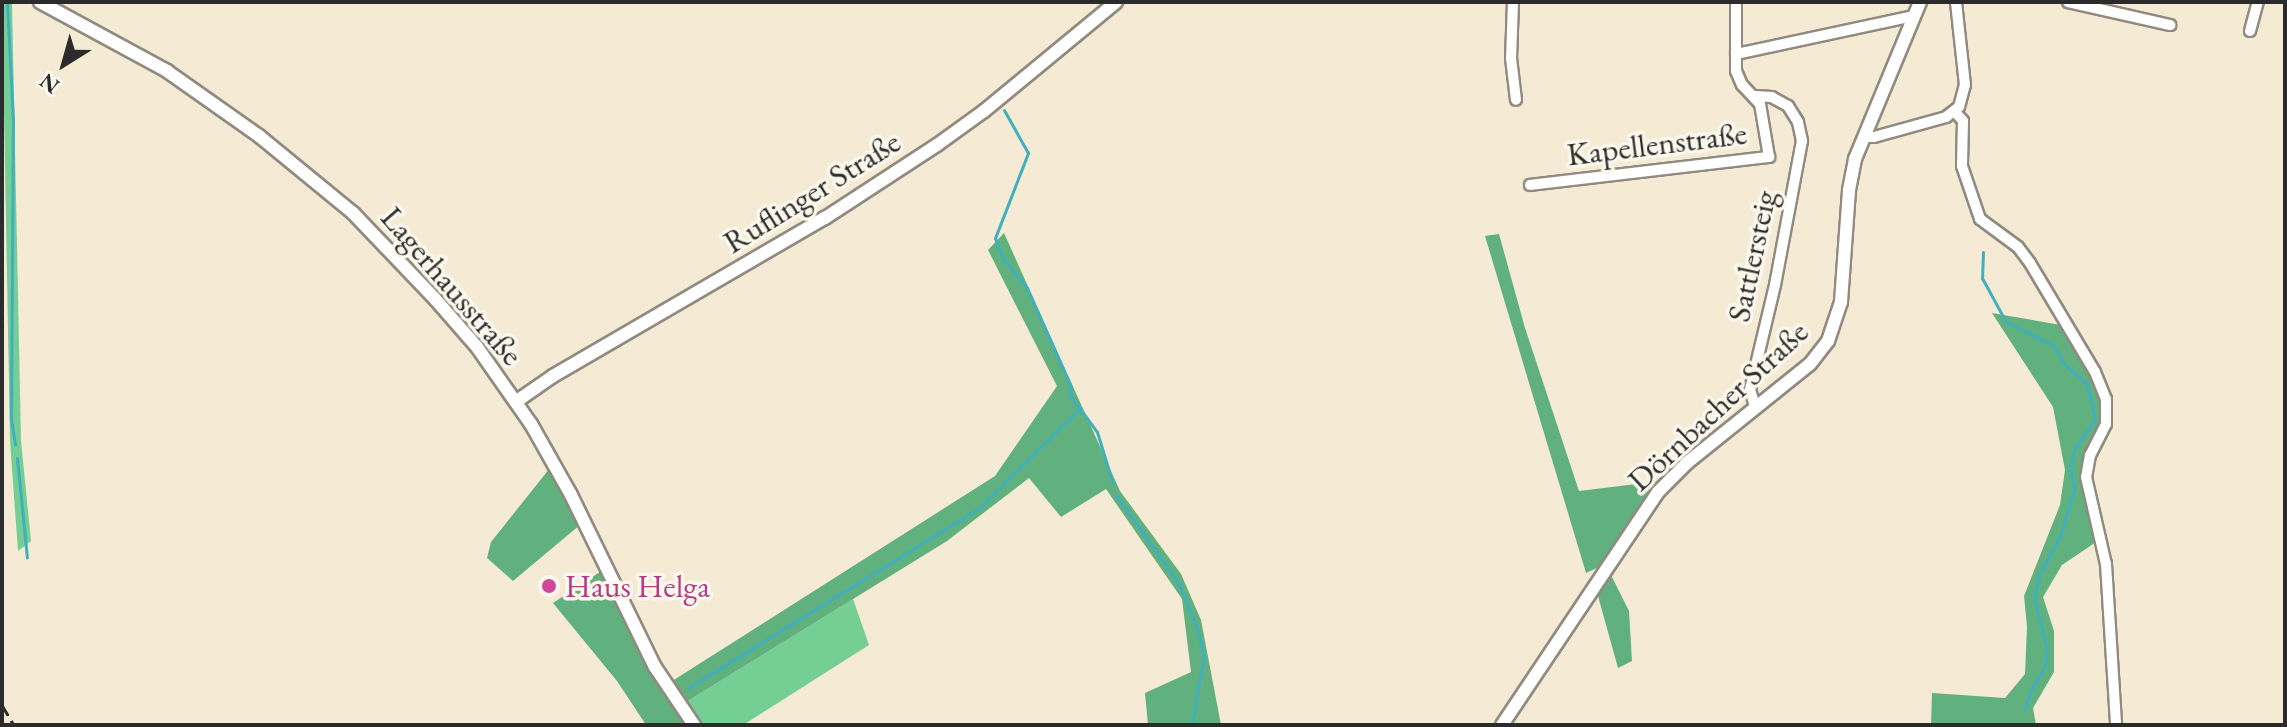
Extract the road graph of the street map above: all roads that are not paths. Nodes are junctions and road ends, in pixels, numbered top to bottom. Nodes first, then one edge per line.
1 (40, 2) edge
2 (1116, 2) edge
3 (1513, 2) edge
4 (1736, 2) edge
5 (1920, 2) edge
6 (1956, 2) edge
7 (2068, 2) edge
8 (2258, 2) edge
9 (1914, 16) junction
10 (2170, 25) dead end
11 (2250, 31) dead end
12 (1736, 54) junction
13 (1755, 96) junction
14 (1516, 100) dead end
15 (1955, 112) junction
16 (1864, 137) junction
17 (1530, 185) dead end
18 (517, 401) junction
19 (1755, 406) junction
20 (694, 725) edge
21 (1502, 725) edge
22 (2116, 725) edge

1 - 18 street, Lagerhausstraße
2 - 18 street, Ruflinger Straße
3 - 14 street
4 - 12 street, Kapellenstraße
5 - 9 street, Dörnbacher Straße
6 - 15 street
7 - 10 street
8 - 11 street
9 - 12 street
9 - 16 street, Dörnbacher Straße
12 - 13 street, Kapellenstraße
13 - 17 street, Kapellenstraße
13 - 19 street, Sattlersteig
15 - 16 street
15 - 22 street
16 - 19 street, Dörnbacher Straße
18 - 20 street, Lagerhausstraße
19 - 21 street, Dörnbacher Straße

